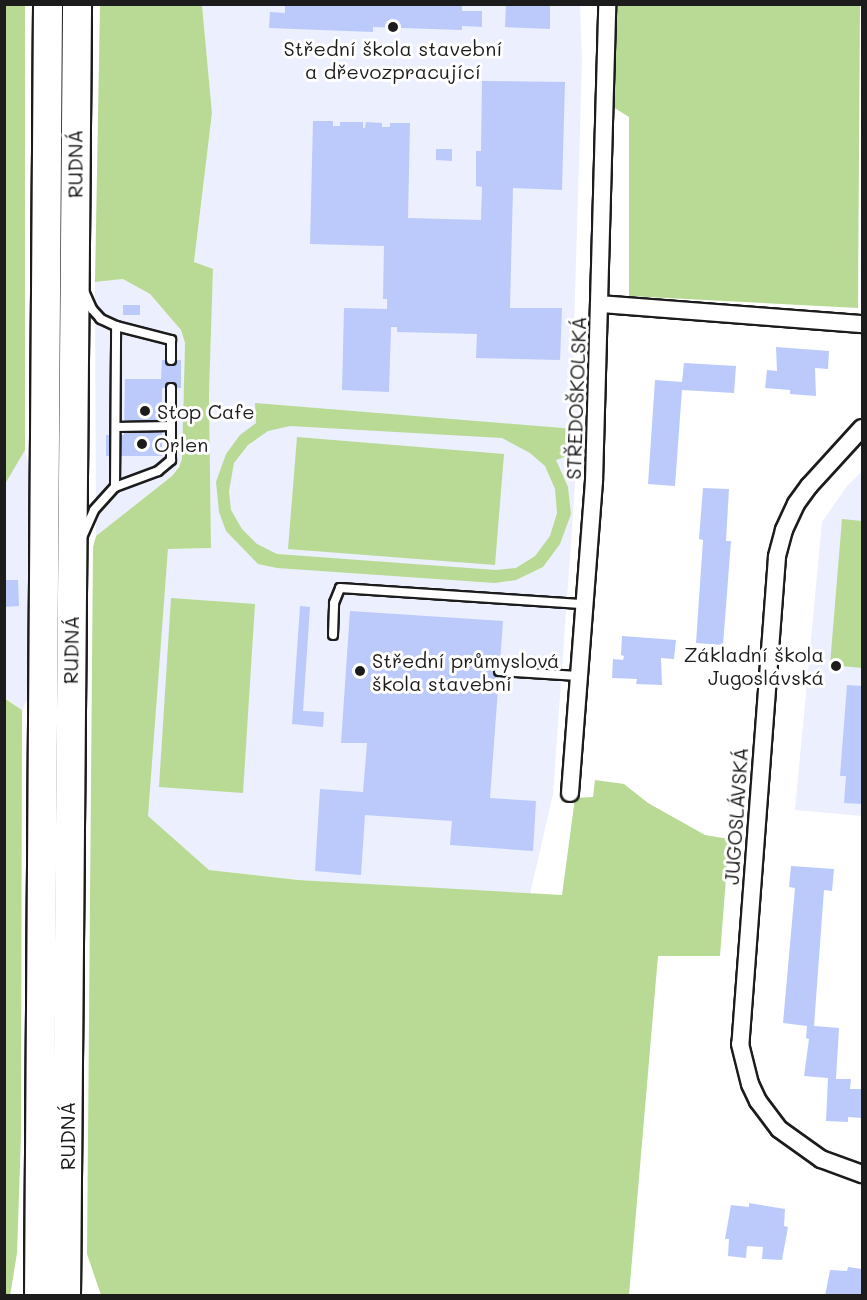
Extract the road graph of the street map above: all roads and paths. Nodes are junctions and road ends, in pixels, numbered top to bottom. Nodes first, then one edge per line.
1 (48, 4) edge
2 (77, 4) edge
3 (607, 4) edge
4 (74, 269) junction
5 (600, 304) junction
6 (862, 324) edge
7 (116, 326) junction
8 (171, 360) dead end
9 (171, 388) dead end
10 (171, 426) junction
11 (116, 427) junction
12 (862, 428) edge
13 (115, 487) junction
14 (72, 564) junction
15 (584, 604) junction
16 (333, 635) dead end
17 (499, 671) dead end
18 (578, 676) junction
19 (570, 793) dead end
20 (862, 1174) edge
21 (40, 1196) junction
22 (66, 1241) junction
23 (22, 1296) edge
24 (39, 1296) edge
25 (66, 1296) edge
26 (79, 1296) edge

1 - 21 highway, RUDNÁ
2 - 4 highway, RUDNÁ
3 - 5 street, STŘEDOŠKOLSKÁ
4 - 7 lane
4 - 14 highway, RUDNÁ
5 - 6 street
5 - 15 street, STŘEDOŠKOLSKÁ
7 - 8 lane
7 - 11 lane
9 - 10 lane
10 - 11 lane
10 - 13 lane
11 - 13 lane
12 - 20 street, JUGOSLÁVSKÁ
13 - 14 lane
14 - 22 highway, RUDNÁ
15 - 16 lane
15 - 18 street, STŘEDOŠKOLSKÁ
17 - 18 lane
18 - 19 street, STŘEDOŠKOLSKÁ
21 - 23 highway
21 - 24 highway, RUDNÁ
22 - 25 highway, RUDNÁ
22 - 26 highway

